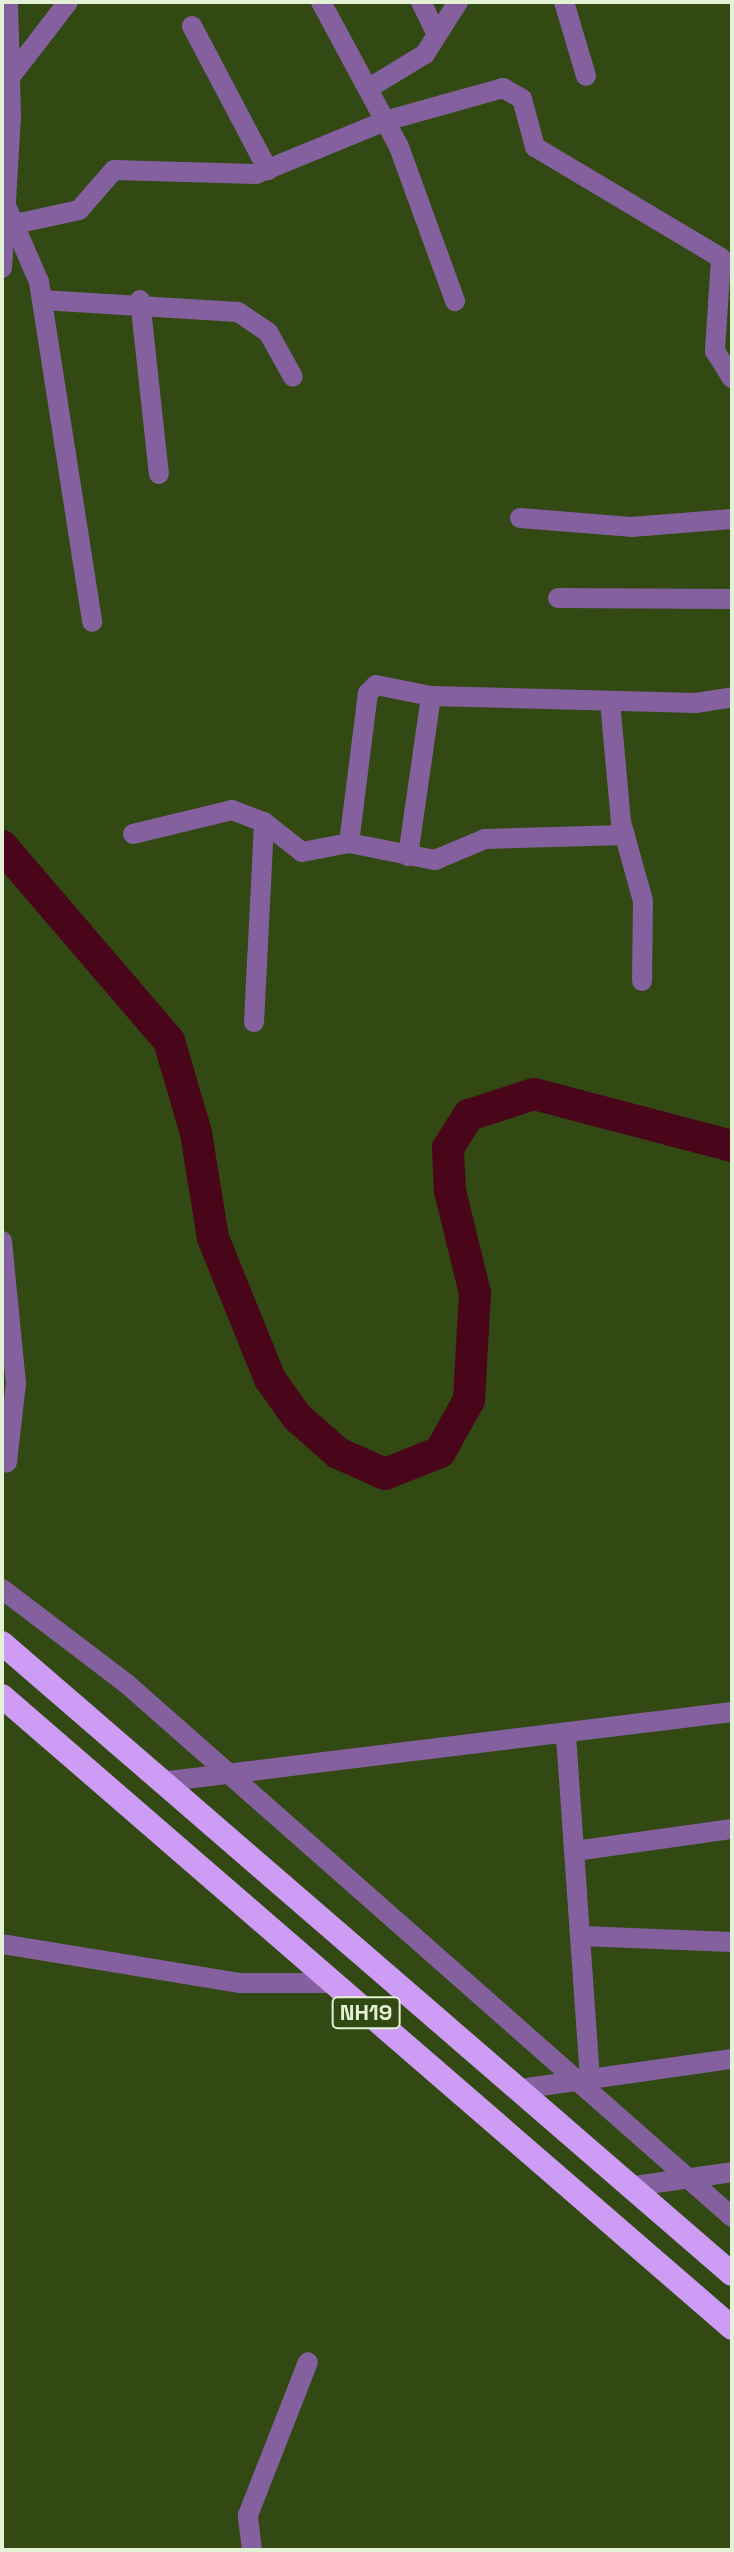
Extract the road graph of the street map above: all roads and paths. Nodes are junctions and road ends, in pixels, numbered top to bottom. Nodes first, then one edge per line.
1 (8, 2) edge
2 (68, 2) edge
3 (321, 2) edge
4 (421, 2) edge
5 (458, 2) edge
6 (564, 2) edge
7 (192, 26) dead end
8 (436, 33) junction
9 (11, 76) junction
10 (586, 76) dead end
11 (369, 88) junction
12 (7, 116) edge
13 (385, 121) junction
14 (268, 170) junction
15 (11, 216) junction
16 (727, 255) edge
17 (2, 268) edge
18 (42, 300) junction
19 (140, 300) junction
20 (455, 301) dead end
21 (293, 377) dead end
22 (732, 378) edge
23 (159, 474) dead end
24 (520, 518) dead end
25 (732, 519) edge
26 (558, 598) dead end
27 (732, 599) edge
28 (92, 622) dead end
29 (431, 696) junction
30 (732, 697) edge
31 (610, 701) junction
32 (264, 822) junction
33 (133, 834) dead end
34 (625, 835) junction
35 (349, 843) junction
36 (408, 856) junction
37 (642, 981) dead end
38 (254, 1022) dead end
39 (2, 1241) edge
40 (7, 1462) dead end
41 (2, 1589) edge
42 (2, 1643) edge
43 (2, 1696) edge
44 (732, 1712) edge
45 (566, 1736) junction
46 (229, 1774) junction
47 (169, 1781) junction
48 (732, 1829) edge
49 (575, 1851) junction
50 (581, 1936) junction
51 (732, 1942) edge
52 (2, 1944) edge
53 (333, 1983) junction
54 (732, 2059) edge
55 (582, 2078) junction
56 (520, 2089) junction
57 (732, 2172) edge
58 (687, 2178) junction
59 (628, 2187) junction
60 (732, 2217) edge
61 (732, 2274) edge
62 (732, 2328) edge
63 (308, 2362) dead end
64 (252, 2550) edge

1 - 9 street
2 - 9 street
3 - 11 street
4 - 8 street
5 - 8 street
6 - 10 street
7 - 14 street
8 - 11 street
9 - 12 street
11 - 13 street
12 - 15 street
13 - 14 street
13 - 16 street
13 - 20 street
14 - 15 street
15 - 17 street
15 - 18 street
16 - 22 street
18 - 19 street
18 - 28 street
19 - 21 street
19 - 23 street
24 - 25 street
26 - 27 street
29 - 31 street
29 - 35 street
29 - 36 street
30 - 31 street
31 - 34 street
32 - 33 street
32 - 35 street
32 - 38 street
34 - 36 street
34 - 37 street
35 - 36 street
39 - 40 street
41 - 46 street
42 - 47 highway, NH19
43 - 53 highway, NH19
44 - 45 street
45 - 46 street
45 - 49 street
46 - 47 street
46 - 55 street
47 - 56 highway, NH19
48 - 49 street
49 - 50 street
50 - 51 street
50 - 55 street
52 - 53 street
53 - 62 highway, NH19
54 - 55 street
55 - 56 street
55 - 58 street
56 - 59 highway, NH19
57 - 58 street
58 - 59 street
58 - 60 street
59 - 61 highway, NH19
63 - 64 street

